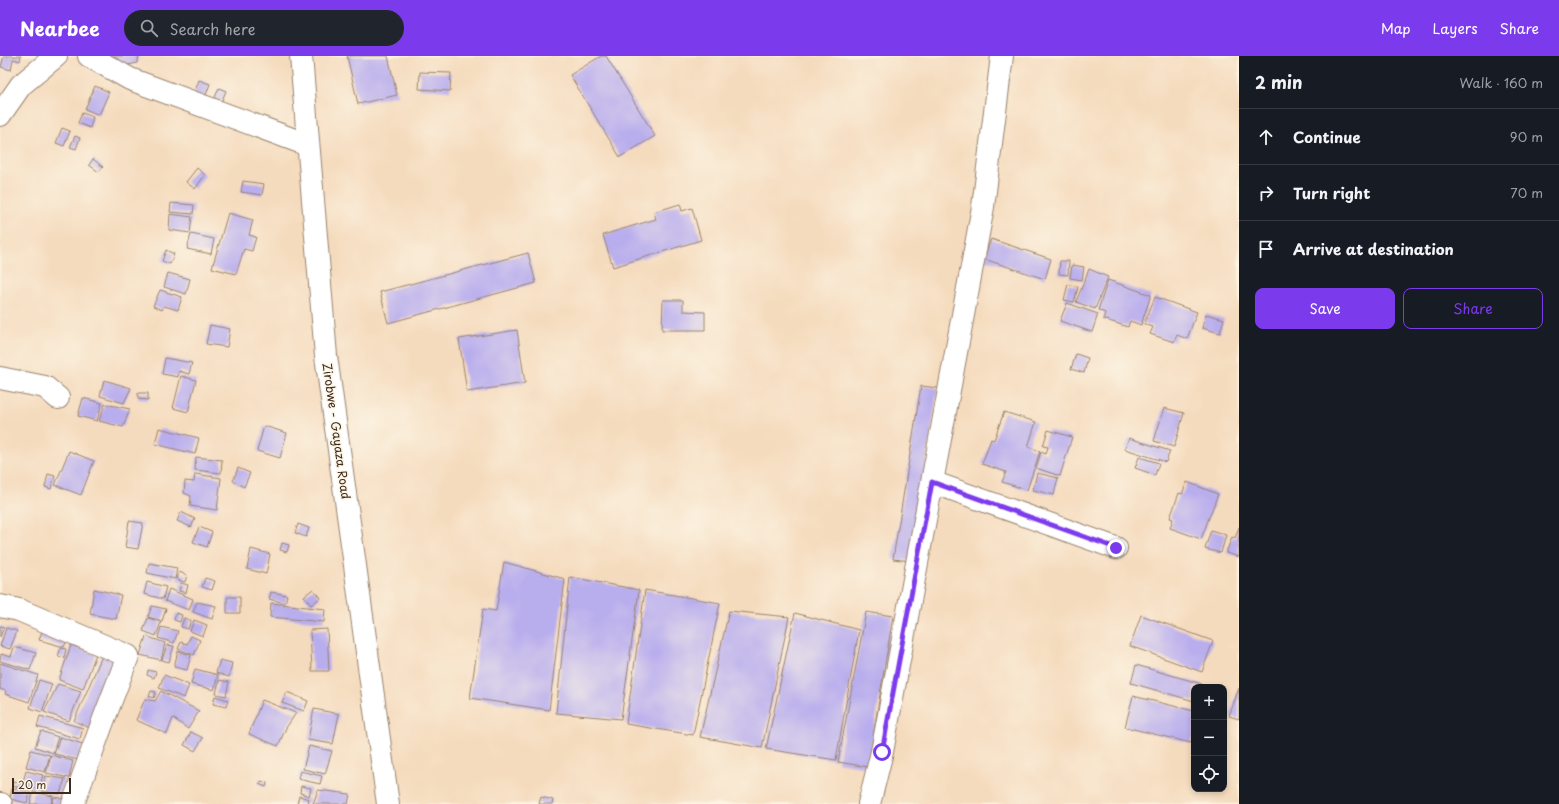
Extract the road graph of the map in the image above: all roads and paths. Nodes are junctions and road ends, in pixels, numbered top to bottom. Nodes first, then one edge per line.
1 (56, 56) edge
2 (89, 56) edge
3 (301, 56) edge
4 (1002, 56) edge
5 (0, 115) edge
6 (308, 145) junction
7 (0, 378) edge
8 (58, 398) dead end
9 (932, 482) junction
10 (1116, 548) dead end
11 (0, 606) edge
12 (73, 804) edge
13 (388, 804) edge
14 (869, 804) edge

1 - 5 street
2 - 6 street
3 - 6 street, Zirobwe - Gayaza Road
4 - 9 street
6 - 13 street, Zirobwe - Gayaza Road
7 - 8 street
9 - 10 street
9 - 14 street
11 - 12 street

